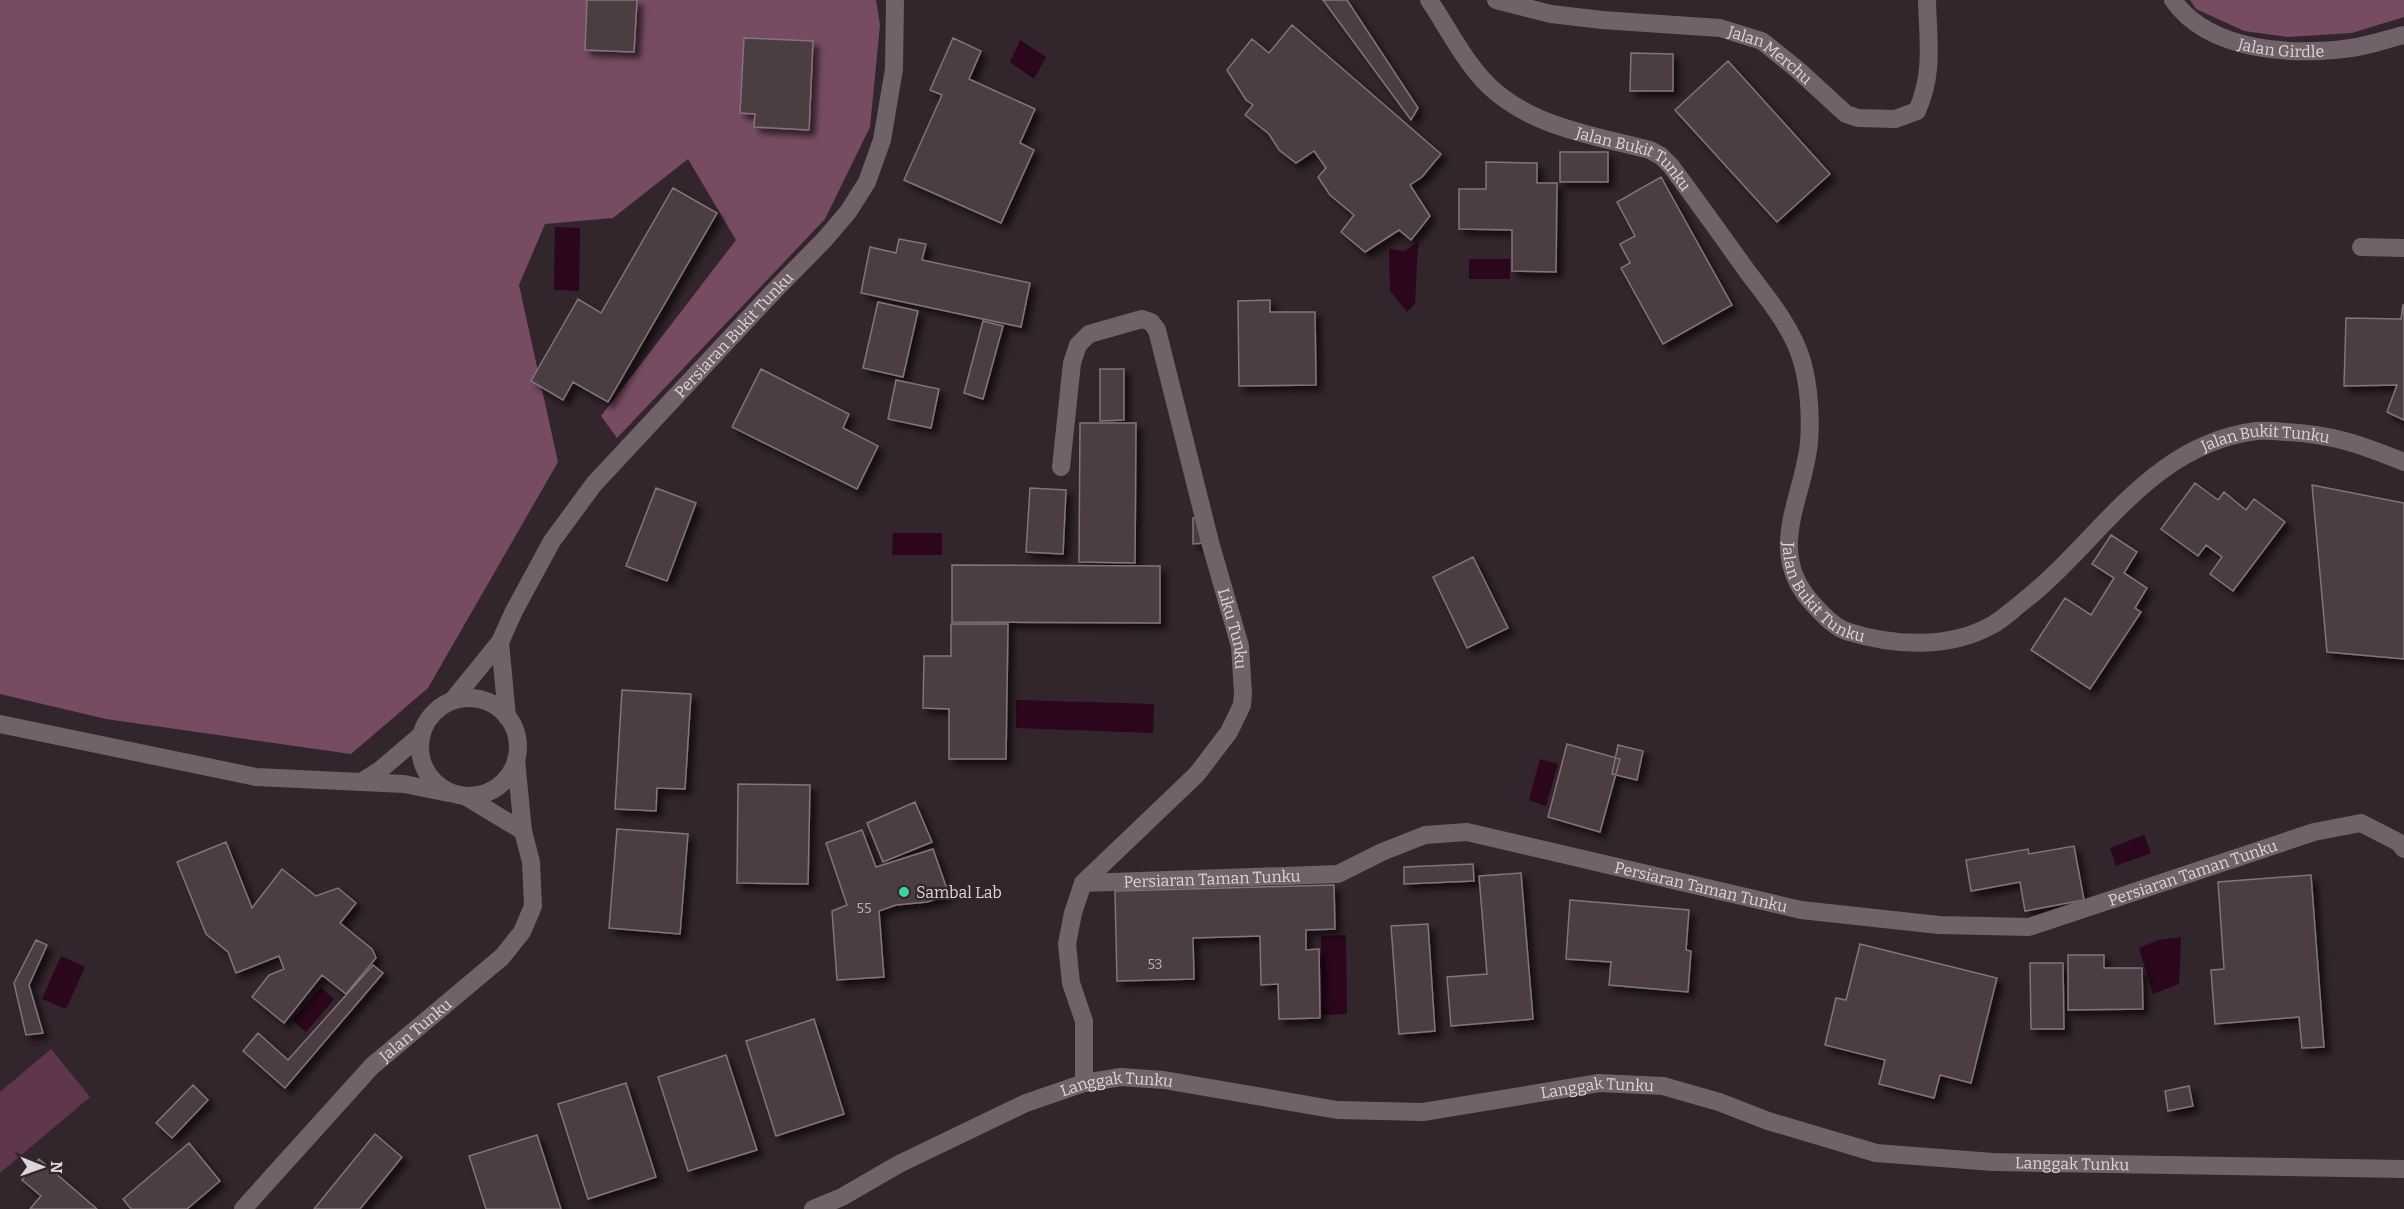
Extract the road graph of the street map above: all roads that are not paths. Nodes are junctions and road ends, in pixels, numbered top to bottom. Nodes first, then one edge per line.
1 (895, 0) edge
2 (1429, 0) edge
3 (1496, 0) edge
4 (1927, 0) edge
5 (2173, 0) edge
6 (2404, 34) edge
7 (2361, 247) dead end
8 (2404, 248) edge
9 (2404, 462) edge
10 (1061, 467) dead end
11 (500, 642) junction
12 (452, 701) junction
13 (507, 717) junction
14 (0, 724) edge
15 (421, 735) junction
16 (516, 760) junction
17 (362, 782) junction
18 (457, 794) junction
19 (523, 831) junction
20 (2404, 849) edge
21 (1083, 883) junction
22 (1084, 1083) junction
23 (2404, 1169) edge
24 (243, 1209) edge
25 (813, 1209) edge

1 - 11 street, Persiaran Bukit Tunku
2 - 9 street, Jalan Bukit Tunku
3 - 4 street, Jalan Merchu
5 - 6 street, Jalan Girdle
7 - 8 street
10 - 21 street, Liku Tunku
11 - 12 street, Persiaran Bukit Tunku
11 - 13 street, Persiaran Bukit Tunku
12 - 13 street
12 - 15 street
13 - 16 street
14 - 17 street
15 - 17 street
15 - 18 street
16 - 18 street
16 - 19 street, Jalan Tunku
17 - 18 street
18 - 19 street
19 - 24 street, Jalan Tunku
20 - 21 street, Persiaran Taman Tunku
21 - 22 street, Liku Tunku
22 - 23 street, Langgak Tunku
22 - 25 street, Langgak Tunku

